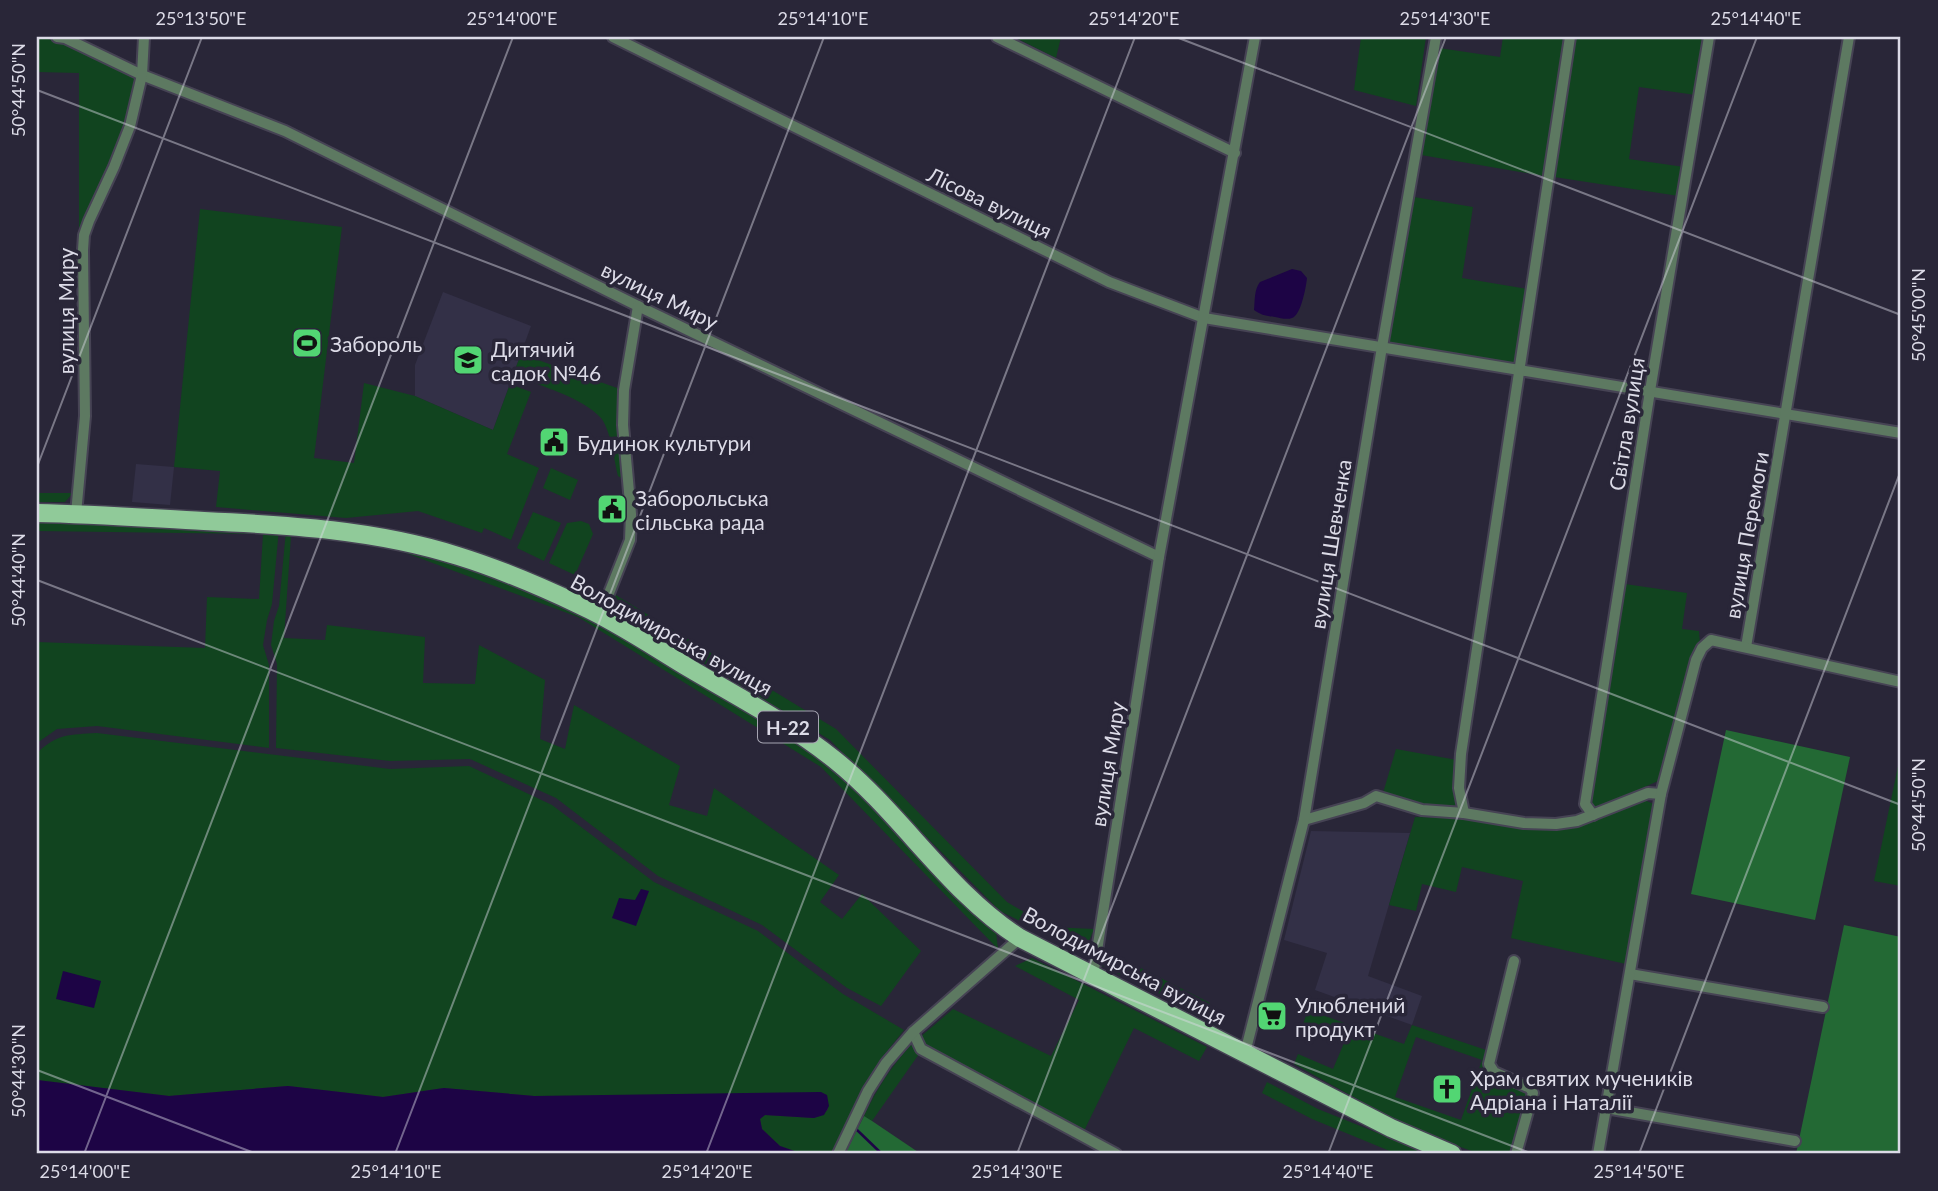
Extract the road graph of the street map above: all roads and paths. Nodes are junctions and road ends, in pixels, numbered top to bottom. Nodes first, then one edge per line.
1 (57, 37) edge
2 (144, 37) edge
3 (613, 37) edge
4 (997, 37) edge
5 (1255, 37) edge
6 (1436, 37) edge
7 (1570, 37) edge
8 (1709, 37) edge
9 (1849, 37) edge
10 (142, 75) junction
11 (1235, 153) junction
12 (638, 306) junction
13 (1205, 318) junction
14 (1382, 347) junction
15 (1519, 370) junction
16 (1650, 391) junction
17 (1786, 414) junction
18 (1901, 433) edge
19 (37, 513) edge
20 (76, 514) junction
21 (1159, 557) junction
22 (600, 616) junction
23 (1746, 647) junction
24 (1901, 682) edge
25 (1661, 794) junction
26 (1464, 813) junction
27 (1593, 815) junction
28 (1304, 820) junction
29 (1020, 937) junction
30 (1514, 961) dead end
31 (1630, 974) junction
32 (1093, 976) junction
33 (1823, 1007) dead end
34 (912, 1032) junction
35 (1245, 1053) junction
36 (1606, 1108) junction
37 (1796, 1142) dead end
38 (838, 1154) edge
39 (1116, 1154) edge
40 (1452, 1154) edge
41 (1516, 1154) edge
42 (1598, 1154) edge

1 - 10 street
2 - 10 street, вулиця Миру
3 - 13 street, Лісова вулиця
4 - 11 street
5 - 11 street
6 - 14 street, вулиця Шевченка
7 - 15 street
8 - 16 street, Світла вулиця
9 - 17 street, вулиця Перемоги
10 - 12 street, вулиця Миру
10 - 20 street, вулиця Миру
11 - 13 street
12 - 21 street, вулиця Миру
12 - 22 street
13 - 14 street, Лісова вулиця
13 - 21 street, вулиця Миру
14 - 15 street, Лісова вулиця
14 - 28 street, вулиця Шевченка
15 - 16 street, Лісова вулиця
15 - 26 street
16 - 17 street, Лісова вулиця
16 - 27 street, Світла вулиця
17 - 18 street, Лісова вулиця
17 - 23 street, вулиця Перемоги
19 - 20 main road, Володимирська вулиця / Н-22
20 - 22 main road, Володимирська вулиця / Н-22
21 - 32 street, вулиця Миру
22 - 29 main road, Володимирська вулиця / Н-22
23 - 24 street
23 - 25 street, вулиця Перемоги
25 - 27 street
25 - 31 street, вулиця Перемоги
26 - 27 street
26 - 28 street
28 - 35 street, вулиця Шевченка
29 - 32 main road, Володимирська вулиця / Н-22
29 - 34 street
30 - 41 street
31 - 33 street
31 - 36 street, вулиця Перемоги
32 - 35 main road, Володимирська вулиця / Н-22
34 - 38 street
34 - 39 street
35 - 40 main road, Володимирська вулиця / Н-22
36 - 37 street
36 - 42 street, вулиця Перемоги

